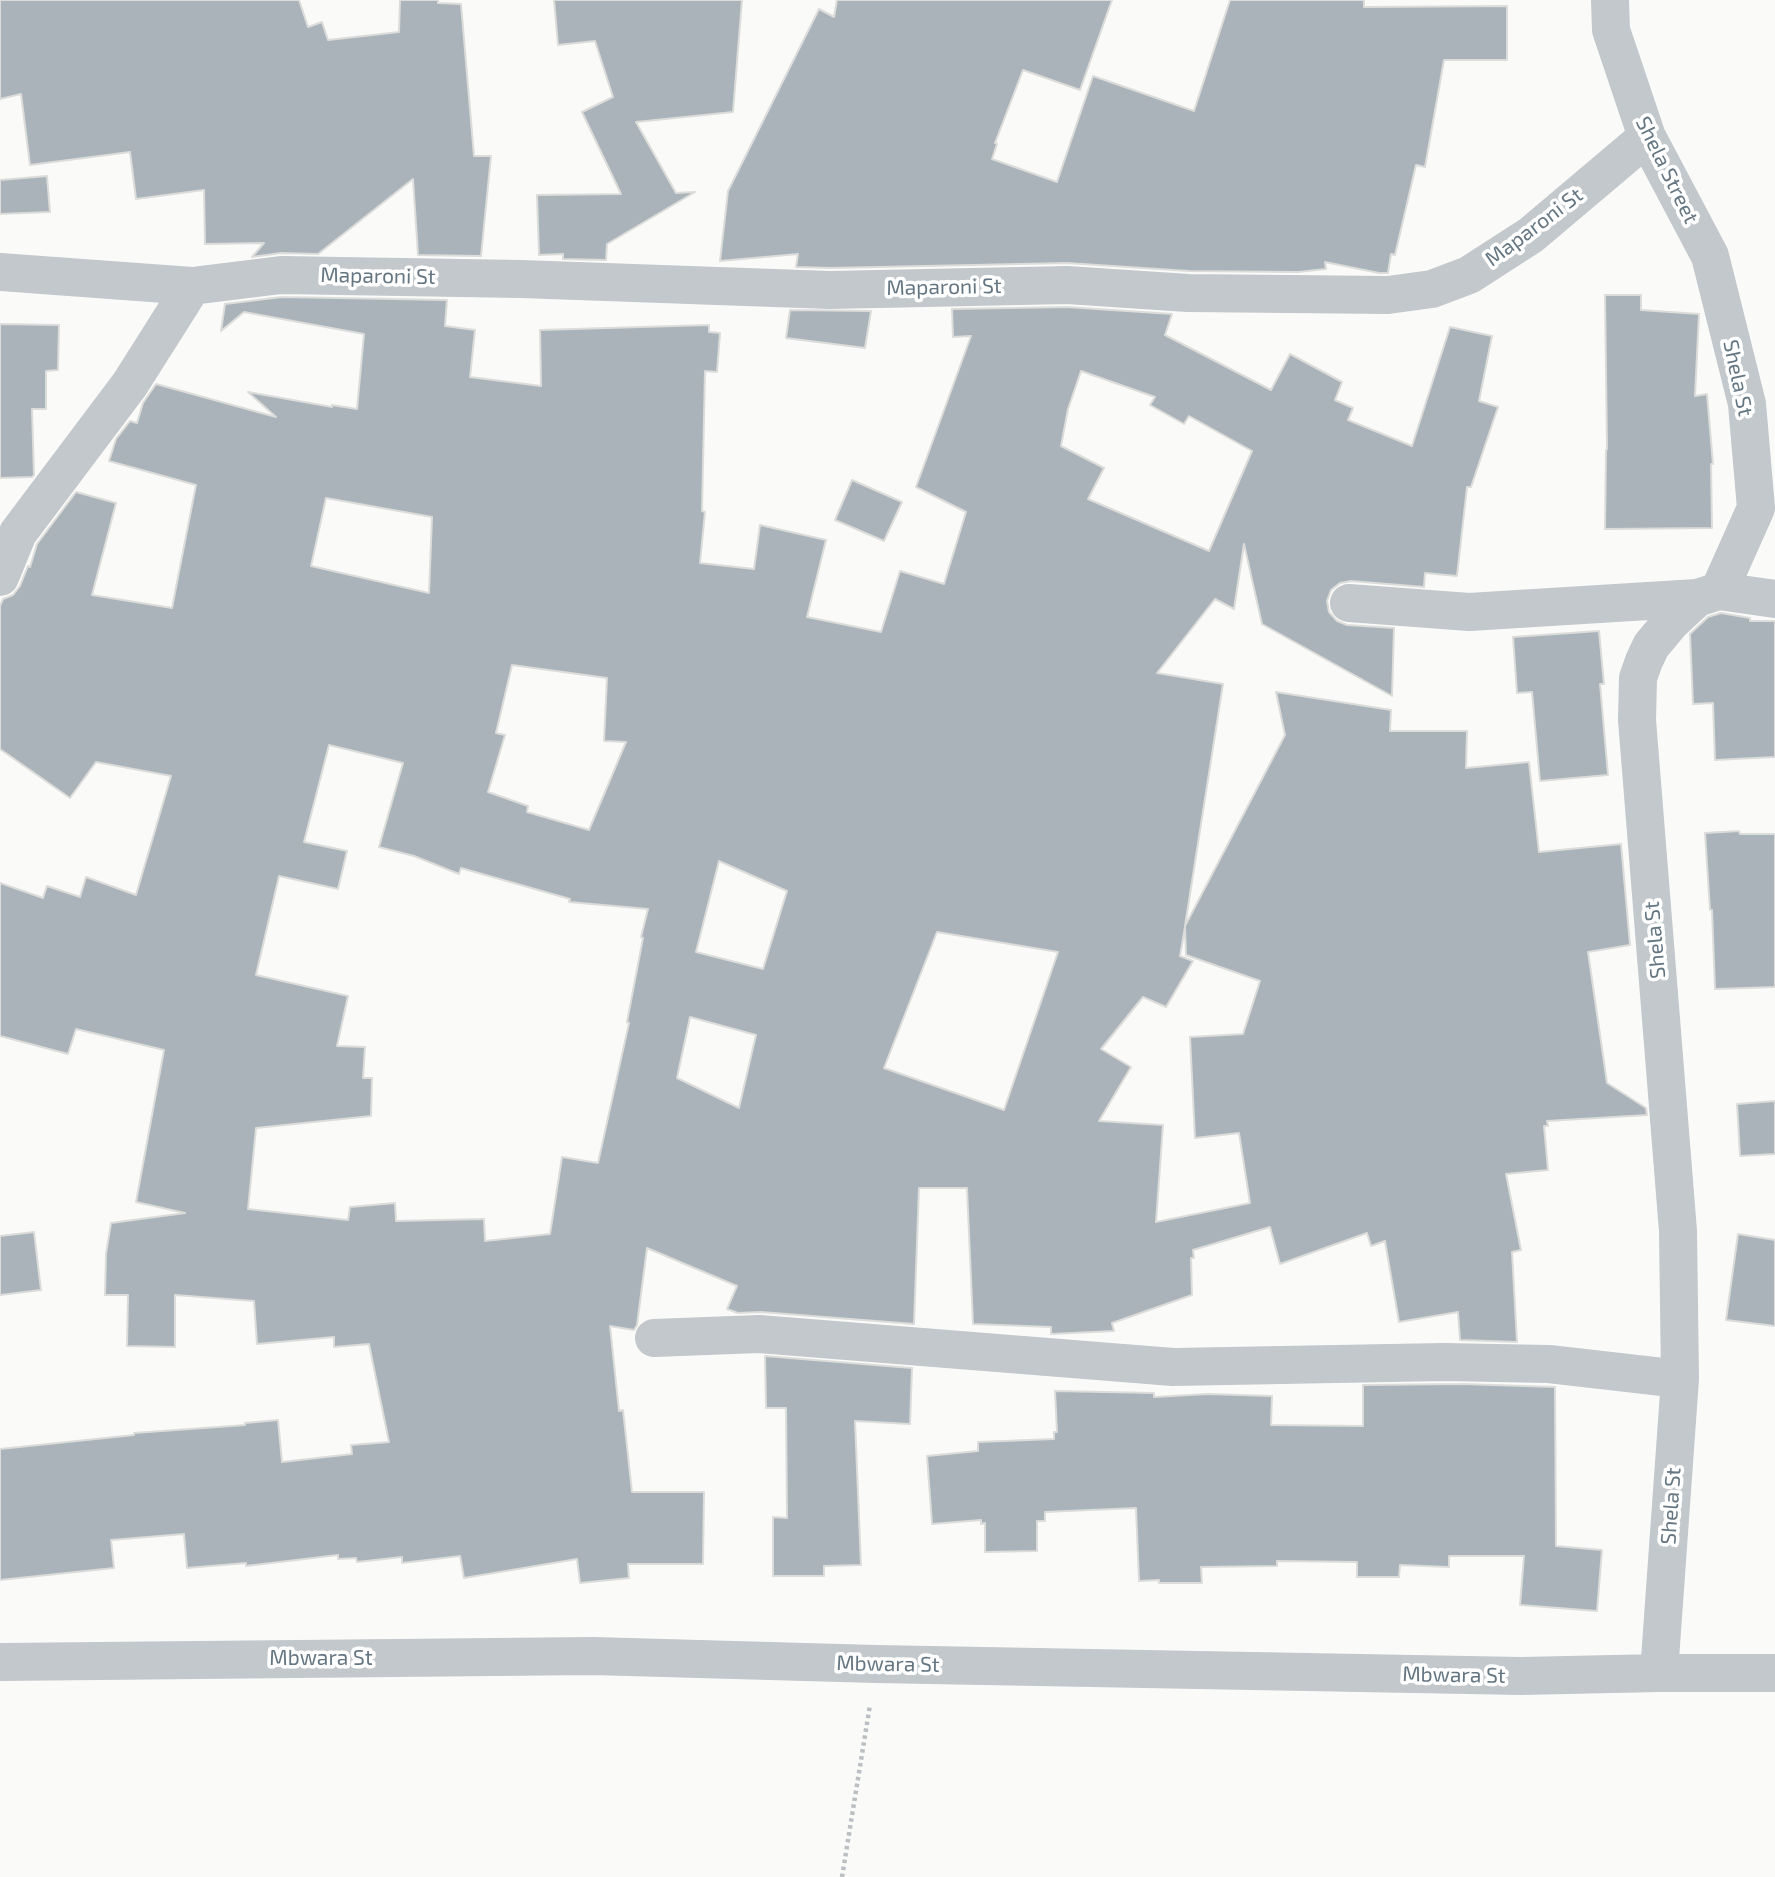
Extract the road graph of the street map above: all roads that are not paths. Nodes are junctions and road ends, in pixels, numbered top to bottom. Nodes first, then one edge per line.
1 (1610, 0) edge
2 (1647, 137) junction
3 (1710, 256) joint
4 (0, 272) edge
5 (192, 286) junction
6 (0, 577) edge
7 (1708, 595) junction
8 (1775, 598) edge
9 (1349, 603) dead end
10 (654, 1338) dead end
11 (1680, 1379) junction
12 (0, 1662) edge
13 (1659, 1672) junction
14 (1775, 1673) edge

1 - 2 street, Shela Street
2 - 3 street, Shela Street
2 - 5 street, Maparoni St
3 - 7 street, Shela St
4 - 5 street, Maparoni St
5 - 6 street
7 - 8 street
7 - 9 street
7 - 11 street, Shela St
10 - 11 street
11 - 13 street, Shela St
12 - 13 street, Mbwara St
13 - 14 street, Mbwara St

